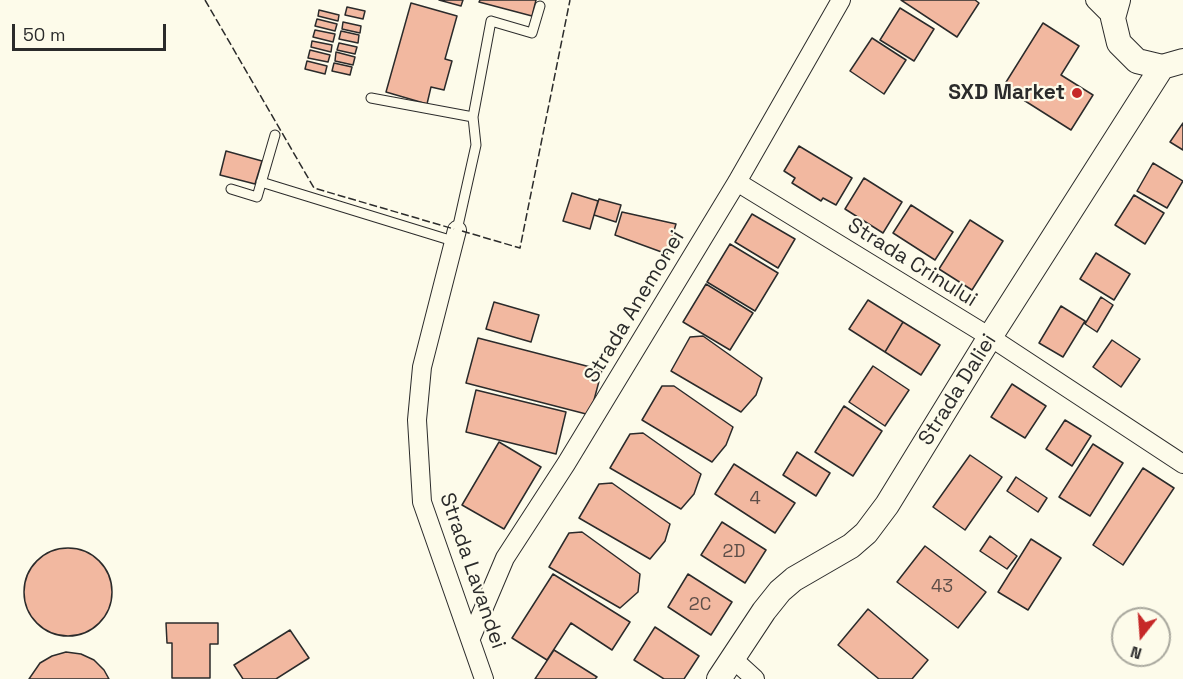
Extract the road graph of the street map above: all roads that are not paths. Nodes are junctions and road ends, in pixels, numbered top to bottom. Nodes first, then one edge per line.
1 (842, 0) edge
2 (1095, 0) edge
3 (540, 6) dead end
4 (1116, 9) edge
5 (1173, 64) edge
6 (371, 98) dead end
7 (472, 117) junction
8 (275, 135) dead end
9 (261, 182) junction
10 (737, 182) junction
11 (231, 189) dead end
12 (455, 236) junction
13 (990, 337) junction
14 (1183, 464) edge
15 (471, 638) junction
16 (732, 658) junction
17 (484, 679) edge
18 (719, 679) edge
19 (755, 679) edge

1 - 10 street, Strada Anemonei
2 - 4 street
3 - 7 lane
4 - 5 street
5 - 13 street, Strada Daliei
6 - 7 lane
7 - 12 lane
8 - 9 lane
9 - 11 lane
9 - 12 lane
10 - 13 street, Strada Crinului
10 - 15 street, Strada Anemonei
12 - 15 street, Strada Lavandei
13 - 14 street, Strada Crinului
13 - 16 street, Strada Daliei
15 - 17 street, Strada Lavandei
16 - 18 street, Strada Daliei
16 - 19 street

